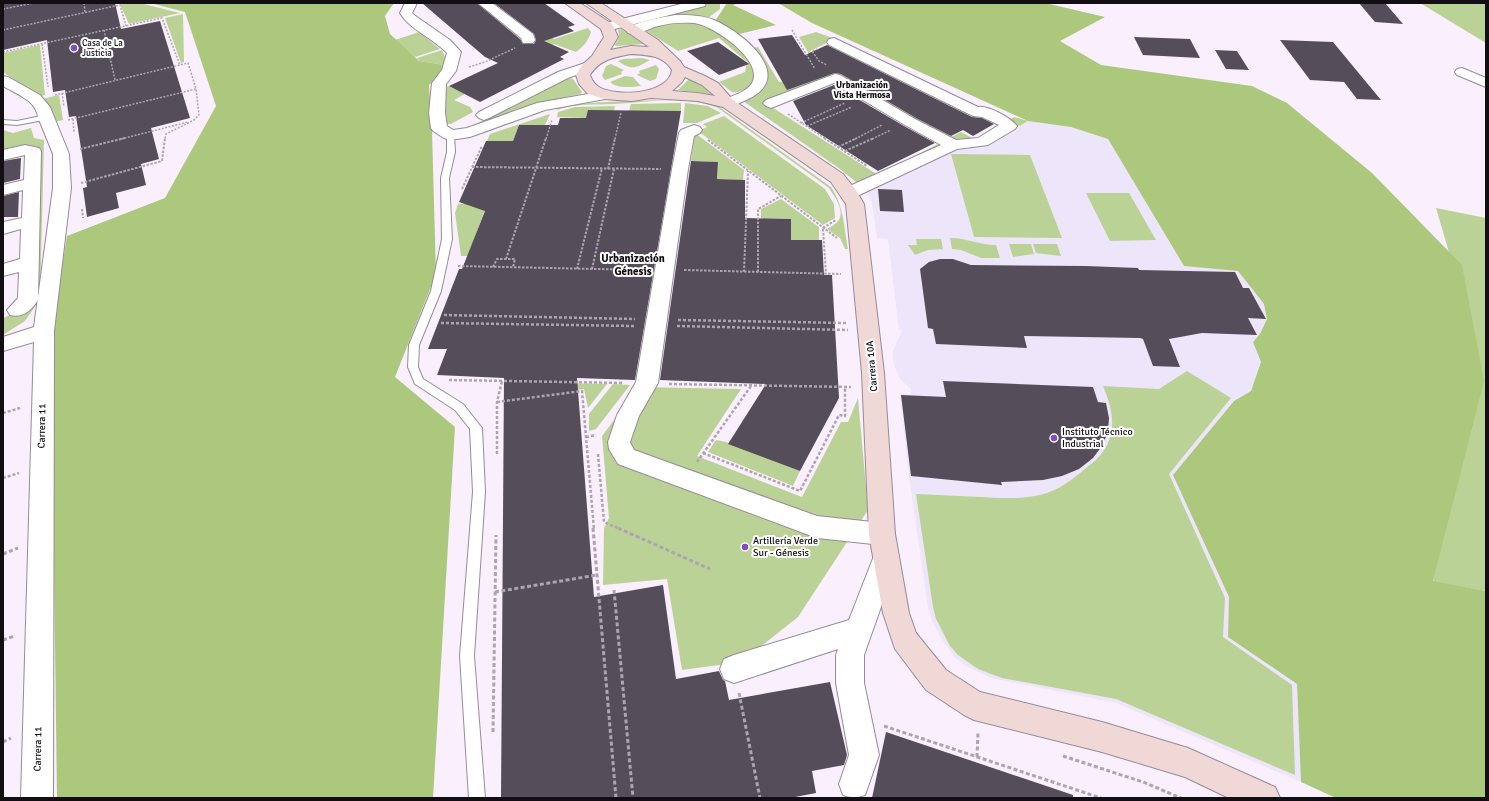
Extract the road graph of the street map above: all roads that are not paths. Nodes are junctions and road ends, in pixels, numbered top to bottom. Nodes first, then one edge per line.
1 (411, 3) edge
2 (484, 3) edge
3 (571, 3) edge
4 (592, 3) edge
5 (700, 3) edge
6 (628, 26) junction
7 (607, 27) junction
8 (528, 40) road end
9 (834, 42) dead end
10 (664, 55) junction
11 (593, 62) junction
12 (679, 70) junction
13 (1462, 72) dead end
14 (3, 80) edge
15 (1486, 83) edge
16 (801, 91) junction
17 (749, 93) junction
18 (605, 94) junction
19 (650, 94) junction
20 (728, 103) junction
21 (771, 103) road end
22 (45, 109) junction
23 (3, 122) edge
24 (694, 130) road end
25 (450, 135) junction
26 (954, 145) junction
27 (3, 155) edge
28 (32, 183) junction
29 (3, 190) edge
30 (850, 193) junction
31 (30, 221) junction
32 (3, 228) edge
33 (29, 263) junction
34 (3, 270) edge
35 (17, 310) dead end
36 (44, 331) junction
37 (3, 344) edge
38 (884, 545) junction
39 (859, 630) junction
40 (734, 669) road end
41 (854, 784) dead end
42 (37, 798) edge
43 (477, 798) edge
44 (1264, 798) edge

1 - 25 street
2 - 8 street
3 - 7 street
4 - 6 street
5 - 6 street
6 - 7 street
6 - 10 street
6 - 17 street
7 - 11 street
9 - 26 street
10 - 11 street
10 - 12 street
11 - 18 street
11 - 25 street
12 - 19 street
12 - 20 street
13 - 15 street
14 - 22 street
16 - 17 street
16 - 21 street
16 - 26 street
17 - 20 street
18 - 19 street
18 - 25 street
19 - 20 street
20 - 30 street, Carrera 10A
22 - 23 lane
22 - 36 street, Carrera 11
24 - 38 street
25 - 43 lane
26 - 30 street
27 - 28 street
28 - 29 street
28 - 31 street
30 - 38 street, Carrera 10A
31 - 32 street
31 - 33 street
33 - 34 street
33 - 35 street
36 - 37 street
36 - 42 street, Carrera 11
38 - 39 street
38 - 44 street, Carrera 10A
39 - 40 street
39 - 41 street

